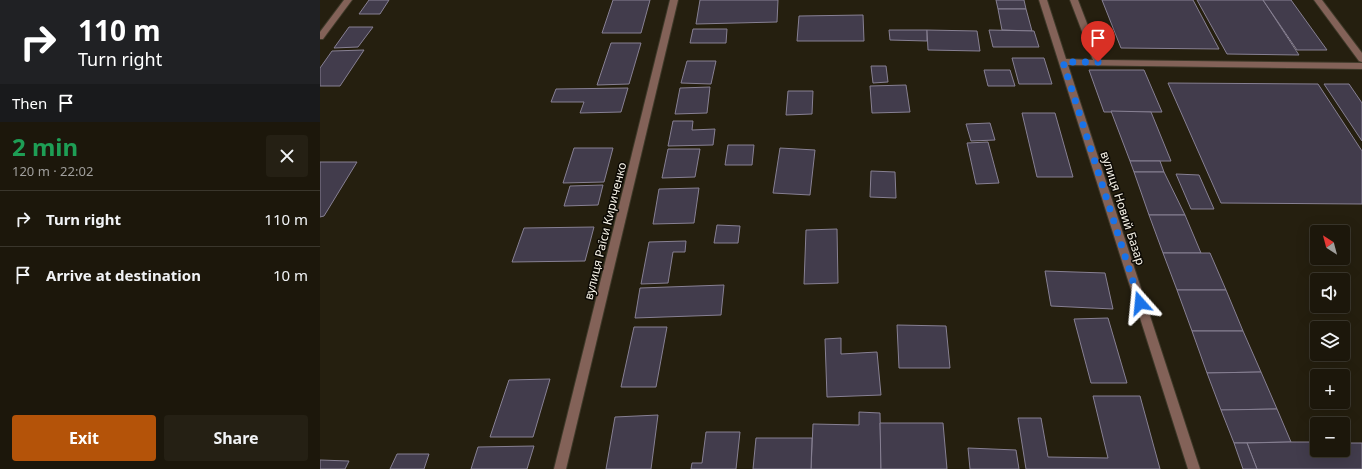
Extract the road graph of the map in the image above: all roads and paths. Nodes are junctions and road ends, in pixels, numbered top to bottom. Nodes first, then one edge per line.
1 (348, 0) edge
2 (674, 0) edge
3 (1043, 0) edge
4 (1074, 0) edge
5 (1318, 0) edge
6 (320, 37) edge
7 (1362, 59) edge
8 (1063, 62) junction
9 (1098, 62) junction
10 (1362, 66) edge
11 (560, 469) edge
12 (1194, 469) edge

1 - 6 street
2 - 11 street, вулиця Раїси Кириченко
3 - 8 street, вулиця Новий Базар
4 - 9 street
5 - 7 street
8 - 9 street
8 - 12 street, вулиця Новий Базар
9 - 10 street

